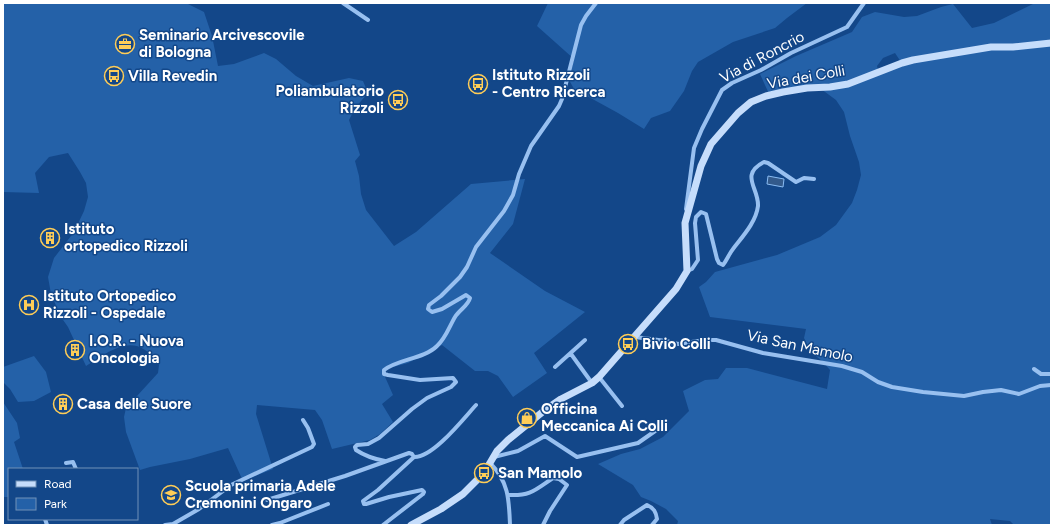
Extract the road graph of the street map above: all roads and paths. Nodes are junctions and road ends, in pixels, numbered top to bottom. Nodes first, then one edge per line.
1 (343, 3) edge
2 (596, 3) edge
3 (864, 3) edge
4 (368, 20) dead end
5 (1051, 44) edge
6 (814, 179) dead end
7 (685, 223) junction
8 (687, 271) junction
9 (635, 337) junction
10 (585, 340) dead end
11 (570, 354) junction
12 (555, 367) dead end
13 (1034, 369) dead end
14 (1051, 374) edge
15 (599, 377) junction
16 (592, 383) junction
17 (1051, 385) edge
18 (476, 405) dead end
19 (622, 406) dead end
20 (303, 420) dead end
21 (653, 424) dead end
22 (414, 457) junction
23 (492, 460) junction
24 (385, 461) junction
25 (66, 463) dead end
26 (76, 468) edge
27 (508, 495) junction
28 (267, 500) dead end
29 (328, 504) dead end
30 (165, 525) edge
31 (272, 525) edge
32 (383, 525) edge
33 (411, 525) edge
34 (510, 525) edge
35 (543, 525) edge
36 (620, 525) edge
37 (652, 525) edge

1 - 4 street
2 - 24 street
3 - 7 street, Via di Roncrio
5 - 7 main road, Via dei Colli
6 - 8 street
7 - 8 main road
8 - 9 main road
9 - 15 main road
9 - 17 street, Via San Mamolo
10 - 11 street
11 - 12 street
11 - 16 street
13 - 14 street
15 - 16 main road
15 - 19 street
16 - 23 main road
18 - 22 street
20 - 30 street
21 - 23 street
22 - 24 street
22 - 32 street
23 - 27 street
23 - 33 main road
24 - 28 street
25 - 26 street
27 - 34 street
27 - 35 street
29 - 31 street
36 - 37 street

